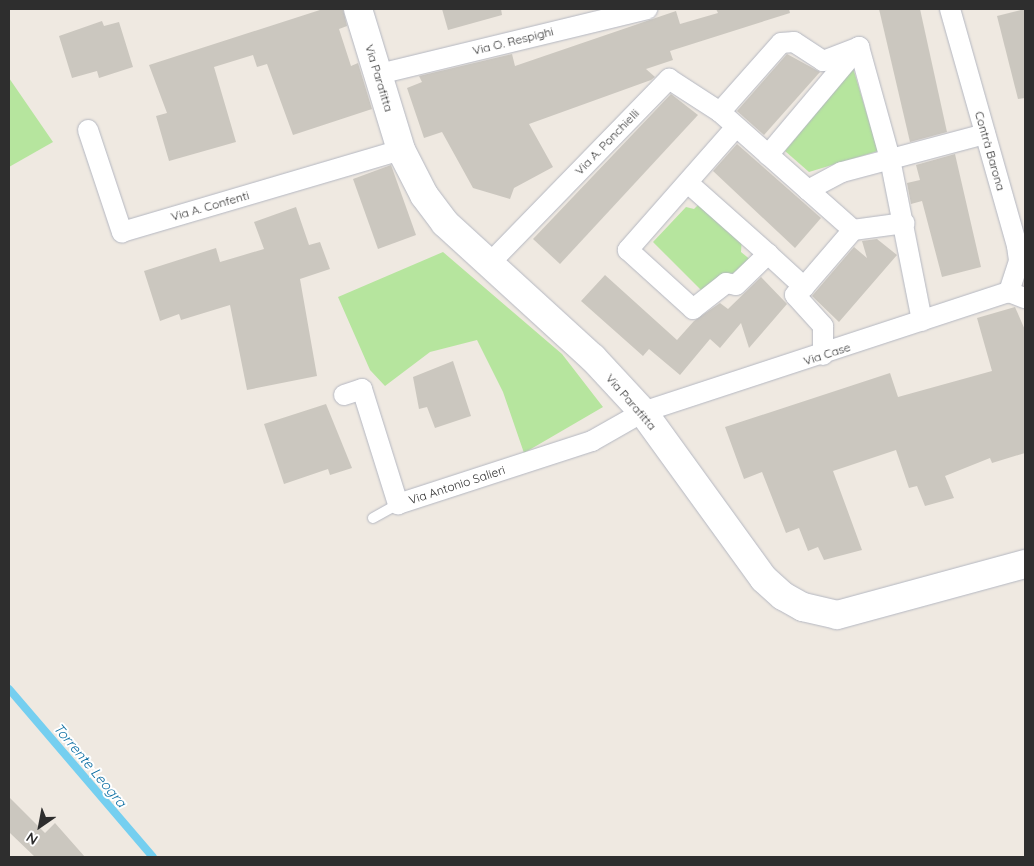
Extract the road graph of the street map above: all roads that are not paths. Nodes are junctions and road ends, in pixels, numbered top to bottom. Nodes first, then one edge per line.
1 (358, 9) edge
2 (647, 9) edge
3 (955, 10) edge
4 (859, 47) junction
5 (379, 74) junction
6 (720, 112) junction
7 (736, 127) junction
8 (88, 130) dead end
9 (985, 134) junction
10 (401, 150) junction
11 (768, 155) junction
12 (890, 159) junction
13 (688, 183) junction
14 (808, 190) junction
15 (905, 224) junction
16 (853, 230) junction
17 (768, 254) junction
18 (488, 265) junction
19 (804, 287) junction
20 (1017, 295) edge
21 (922, 321) junction
22 (824, 355) junction
23 (344, 395) dead end
24 (643, 412) junction
25 (398, 504) junction
26 (373, 518) dead end
27 (1023, 567) edge

1 - 5 street, Via Parafitta
2 - 5 street, Via O. Respighi
3 - 9 street, Contrà Barona
4 - 6 street
4 - 11 street
4 - 12 street
5 - 10 street, Via Parafitta
6 - 7 street, Via A. Ponchielli
6 - 18 street, Via A. Ponchielli
7 - 11 street, Via A. Ponchielli
7 - 13 street
8 - 10 street, Via A. Confenti
9 - 12 street
9 - 20 street, Contrà Barona
10 - 18 street, Via Parafitta
11 - 14 street, Via A. Ponchielli
12 - 14 street
12 - 15 street
13 - 17 street
13 - 17 street
14 - 16 street, Via A. Ponchielli
15 - 16 street
15 - 21 street
16 - 19 street
17 - 19 street
18 - 24 street, Via Parafitta
19 - 22 street
20 - 21 street, Via Case
21 - 22 street, Via Case
22 - 24 street, Via Case
23 - 25 street, Via Antonio Salieri
24 - 25 street, Via Antonio Salieri
24 - 27 street, Via Parafitta
25 - 26 lane

